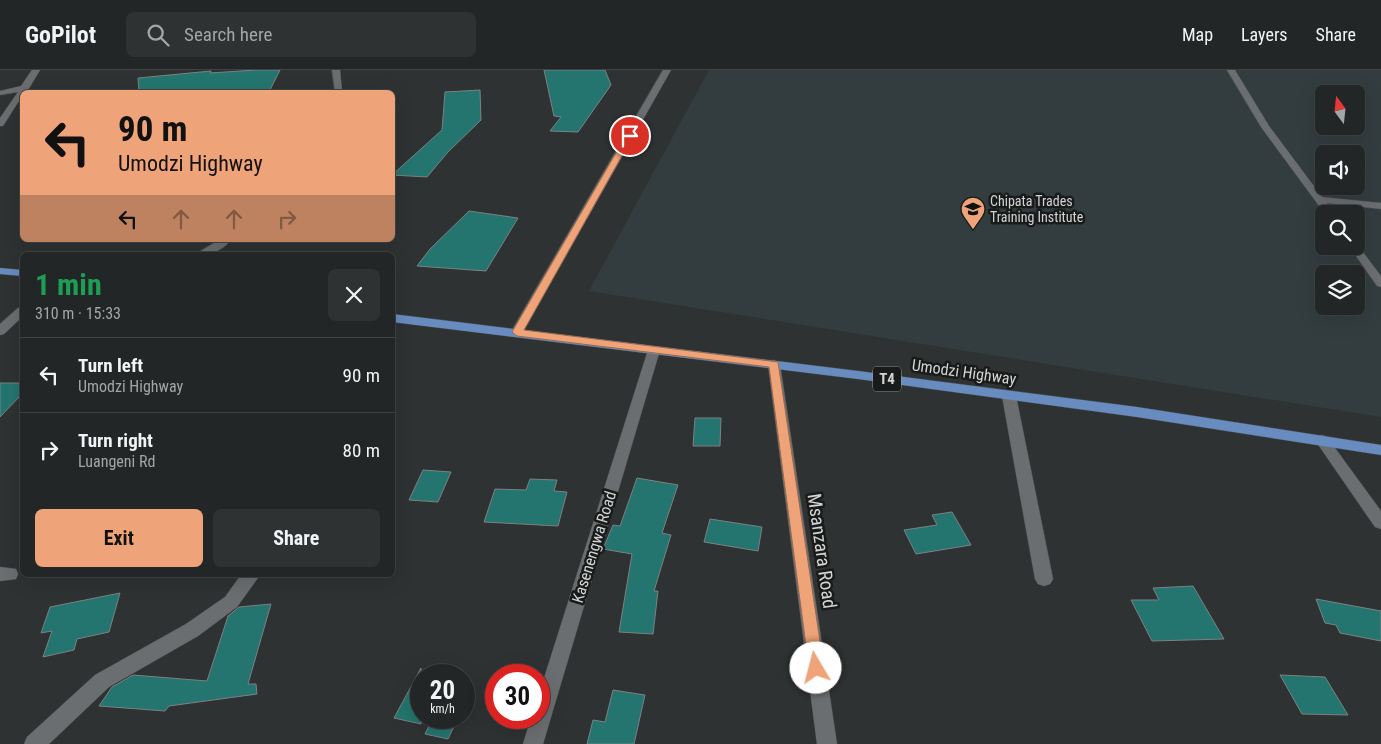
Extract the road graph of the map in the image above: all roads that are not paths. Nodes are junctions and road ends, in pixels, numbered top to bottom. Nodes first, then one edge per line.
1 (36, 70) edge
2 (336, 70) edge
3 (667, 70) edge
4 (1231, 70) edge
5 (24, 88) joint
6 (340, 90) edge
7 (0, 93) edge
8 (20, 94) edge
9 (0, 124) edge
10 (1318, 198) junction
11 (1323, 205) edge
12 (1381, 206) edge
13 (223, 242) edge
14 (206, 252) edge
15 (1360, 255) edge
16 (0, 271) edge
17 (20, 274) edge
18 (1381, 284) edge
19 (20, 313) edge
20 (395, 318) edge
21 (0, 331) edge
22 (517, 332) junction
23 (654, 350) junction
24 (774, 364) junction
25 (1009, 396) junction
26 (1322, 440) junction
27 (1381, 450) edge
28 (1381, 523) edge
29 (250, 577) edge
30 (1044, 579) dead end
31 (34, 744) edge
32 (534, 744) edge
33 (827, 744) edge

1 - 5 street
2 - 6 street
3 - 22 street
4 - 10 street
5 - 7 street
8 - 9 street
10 - 11 street
10 - 12 street
13 - 14 street
15 - 18 street
16 - 17 highway
19 - 21 street
20 - 22 highway, Umodzi Highway / T4
22 - 23 highway, Umodzi Highway / T4
23 - 24 highway, Umodzi Highway / T4
23 - 32 street, Kasenengwa Road
24 - 25 highway, Umodzi Highway / T4
24 - 33 street, Msanzara Road
25 - 26 highway, Umodzi Highway / T4
25 - 30 street
26 - 27 highway, Umodzi Highway / T4
26 - 28 street
29 - 31 street

